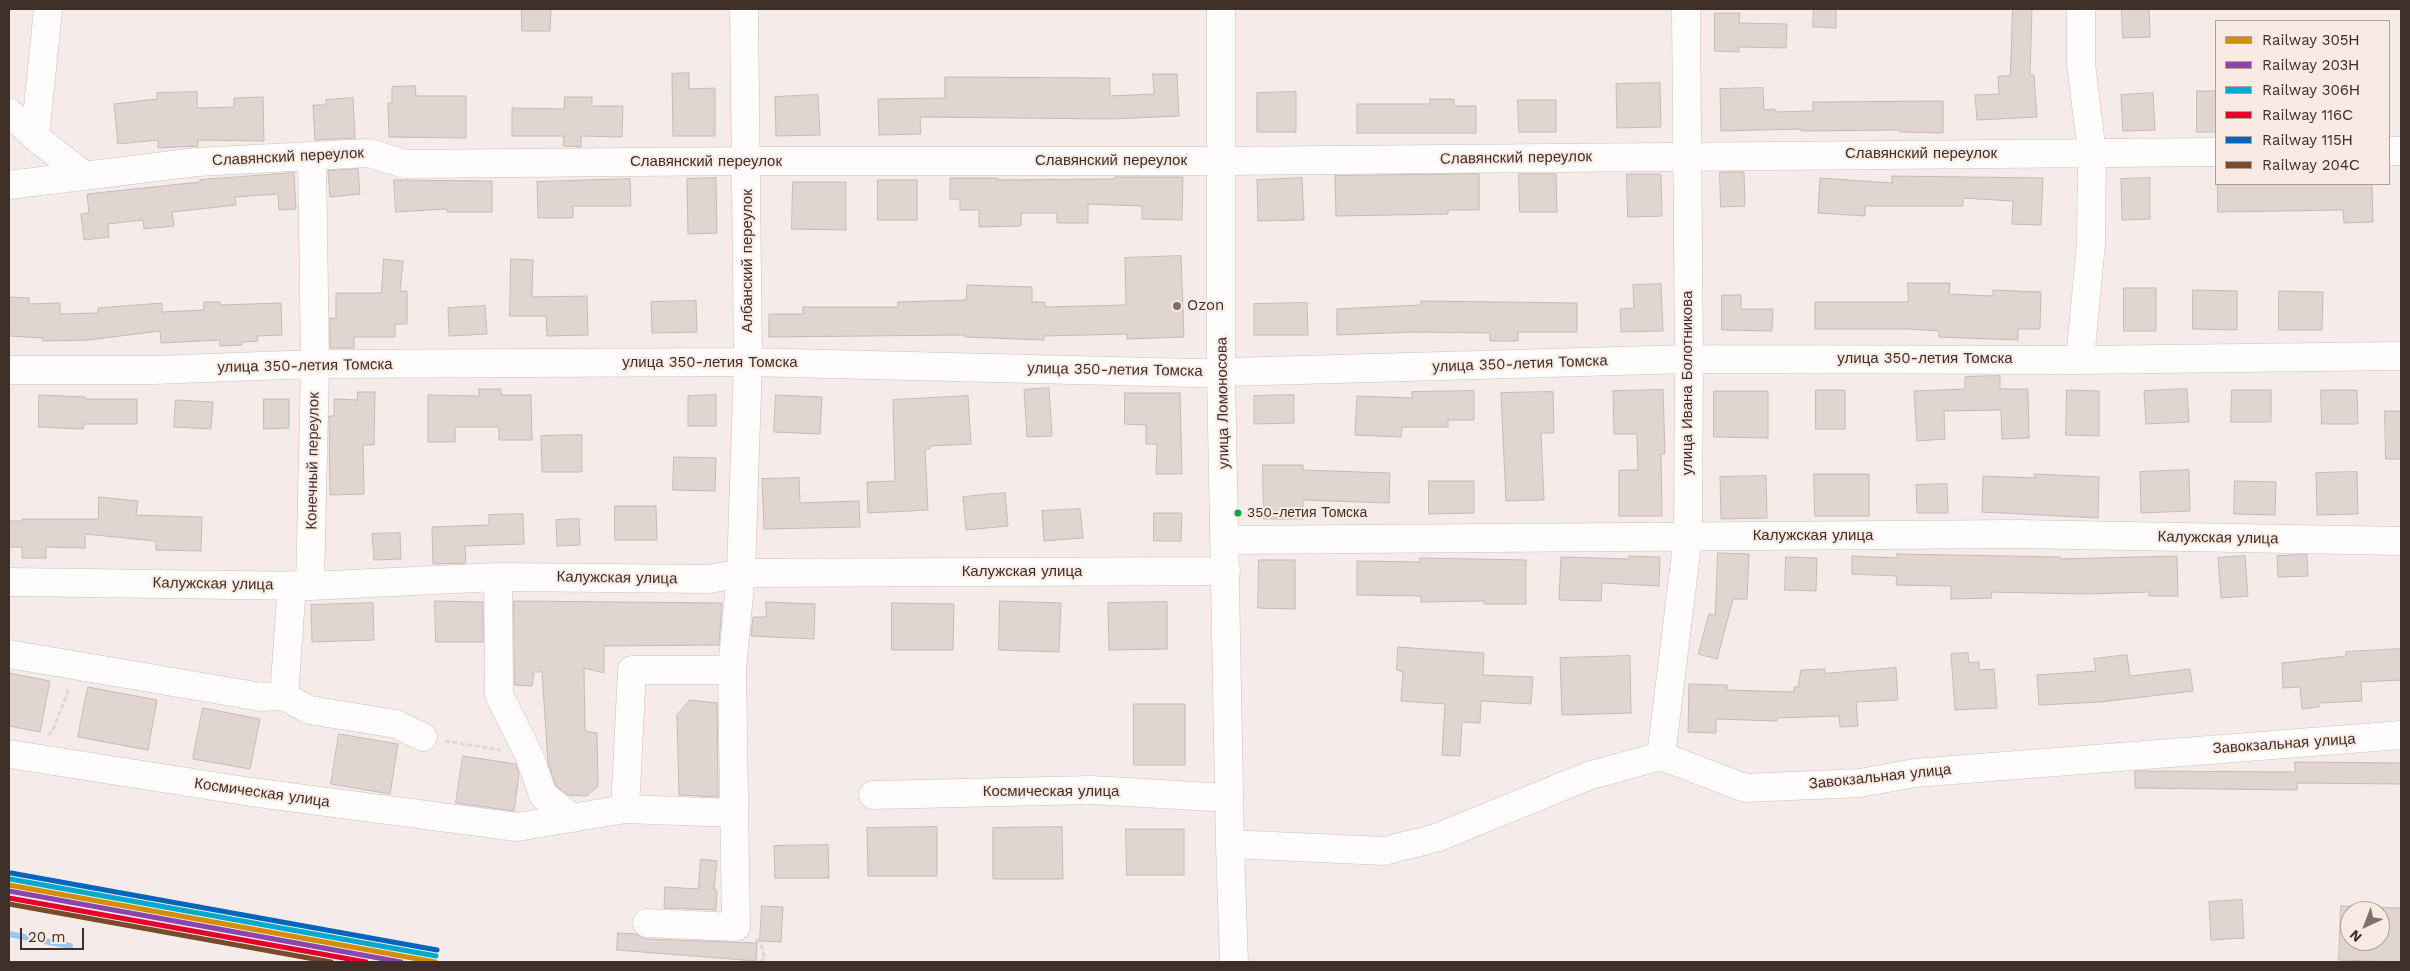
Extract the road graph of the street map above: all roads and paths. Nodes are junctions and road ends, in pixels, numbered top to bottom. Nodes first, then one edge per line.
1 (48, 9) edge
2 (744, 9) edge
3 (1221, 9) edge
4 (1686, 9) edge
5 (2080, 9) edge
6 (9, 112) edge
7 (35, 137) junction
8 (2215, 152) edge
9 (2092, 153) junction
10 (312, 156) junction
11 (1687, 156) junction
12 (748, 161) junction
13 (1222, 161) junction
14 (84, 175) junction
15 (9, 185) edge
16 (2401, 356) edge
17 (1690, 359) junction
18 (2080, 360) junction
19 (748, 362) junction
20 (315, 364) junction
21 (9, 370) edge
22 (1221, 372) junction
23 (1688, 537) junction
24 (1225, 540) junction
25 (2401, 541) edge
26 (1226, 571) junction
27 (741, 573) junction
28 (498, 577) junction
29 (9, 582) edge
30 (301, 586) junction
31 (9, 654) edge
32 (78, 668) junction
33 (732, 670) junction
34 (284, 696) junction
35 (2401, 735) edge
36 (423, 737) joint
37 (14, 755) edge
38 (528, 755) junction
39 (1661, 756) junction
40 (873, 795) dead end
41 (1229, 798) junction
42 (625, 809) junction
43 (734, 813) junction
44 (572, 818) junction
45 (1230, 844) junction
46 (647, 923) dead end
47 (1234, 962) edge

1 - 7 street
2 - 12 street, Албанский переулок
3 - 13 street, улица Ломоносова
4 - 11 street, улица Ивана Болотникова
5 - 9 street
6 - 7 street
7 - 14 street
8 - 9 street, Славянский переулок
9 - 11 street, Славянский переулок
9 - 18 street
10 - 12 street, Славянский переулок
10 - 14 street, Славянский переулок
10 - 20 street, Конечный переулок
11 - 13 street, Славянский переулок
11 - 17 street, улица Ивана Болотникова
12 - 13 street, Славянский переулок
12 - 19 street, Албанский переулок
13 - 22 street, улица Ломоносова
14 - 15 street, Славянский переулок
16 - 18 street, улица 350-летия Томска
17 - 18 street, улица 350-летия Томска
17 - 22 street, улица 350-летия Томска
17 - 23 street, улица Ивана Болотникова
19 - 20 street, улица 350-летия Томска
19 - 22 street, улица 350-летия Томска
19 - 27 street, Албанский переулок
20 - 21 street, улица 350-летия Томска
20 - 30 street, Конечный переулок
22 - 24 street, улица Ломоносова
23 - 24 street, Калужская улица
23 - 25 street, Калужская улица
23 - 39 street, улица Ивана Болотникова
24 - 26 street, улица Ломоносова
26 - 27 street, Калужская улица
26 - 41 street, улица Ломоносова
27 - 28 street, Калужская улица
27 - 33 street, Албанский переулок
28 - 30 street, Калужская улица
28 - 38 street
29 - 30 street, Калужская улица
30 - 34 street, Конечный переулок
31 - 32 street
32 - 34 street
32 - 37 path
33 - 42 street
33 - 43 street, Албанский переулок
34 - 36 street
35 - 39 street, Завокзальная улица
36 - 38 path
37 - 44 street, Космическая улица
38 - 44 street
39 - 45 street
40 - 41 street, Космическая улица
41 - 45 street, улица Ломоносова
42 - 43 street, Космическая улица
42 - 44 street, Космическая улица
43 - 46 street, Албанский переулок
45 - 47 street, улица Ломоносова

